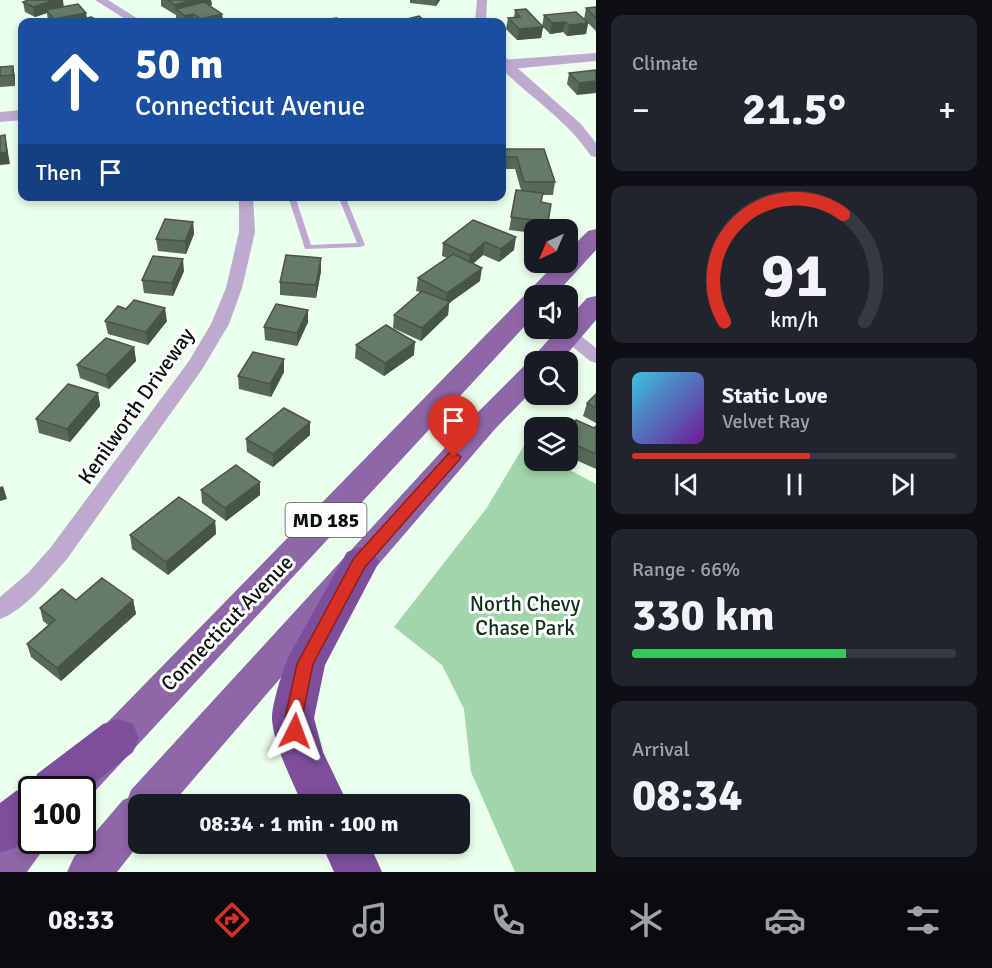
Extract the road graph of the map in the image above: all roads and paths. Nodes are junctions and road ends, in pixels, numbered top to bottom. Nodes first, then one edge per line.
1 (100, 0) edge
2 (482, 0) edge
3 (130, 18) edge
4 (481, 18) edge
5 (596, 57) edge
6 (506, 64) edge
7 (506, 68) edge
8 (18, 115) edge
9 (0, 117) edge
10 (596, 153) edge
11 (246, 201) edge
12 (293, 201) edge
13 (343, 201) edge
14 (596, 236) edge
15 (549, 285) edge
16 (596, 304) edge
17 (524, 312) edge
18 (578, 325) edge
19 (565, 339) edge
20 (574, 339) edge
21 (554, 351) edge
22 (596, 357) edge
23 (524, 382) edge
24 (360, 562) junction
25 (0, 610) edge
26 (118, 738) junction
27 (70, 776) edge
28 (82, 776) edge
29 (155, 794) edge
30 (320, 794) edge
31 (18, 817) edge
32 (128, 826) edge
33 (0, 831) edge
34 (18, 850) edge
35 (349, 854) edge
36 (0, 871) edge
37 (89, 872) edge
38 (358, 872) edge

1 - 3 street
2 - 4 street
5 - 6 street
7 - 10 street
8 - 9 street
11 - 25 street, Kenilworth Driveway
12 - 13 lane
14 - 15 main road
16 - 18 main road
17 - 26 main road, Connecticut Avenue / MD 185
19 - 21 main road
20 - 22 street
23 - 24 main road, MD 185
24 - 29 main road, MD 185
24 - 30 highway
26 - 27 highway
26 - 28 main road, Connecticut Avenue / MD 185
31 - 33 highway
32 - 37 main road
34 - 36 main road
35 - 38 highway

